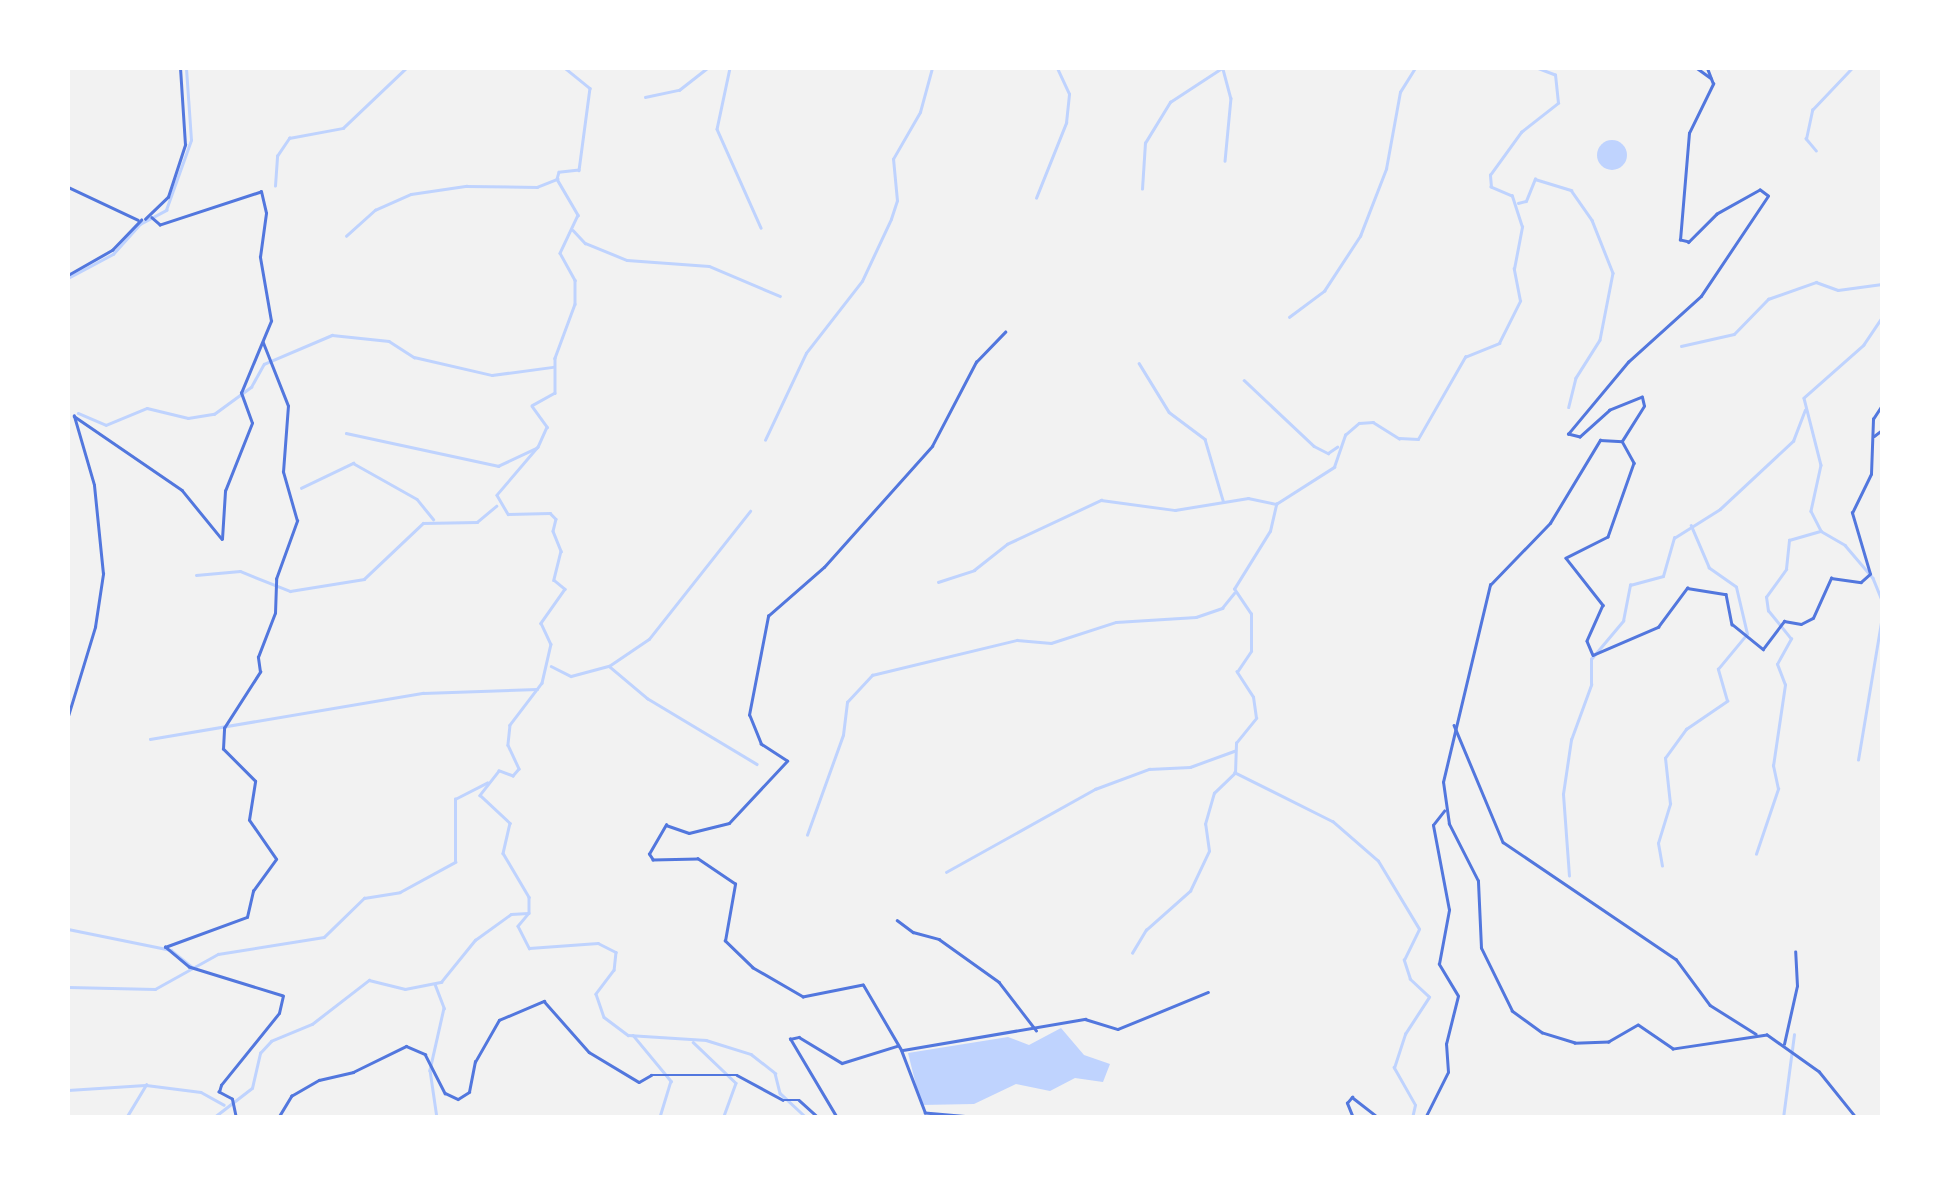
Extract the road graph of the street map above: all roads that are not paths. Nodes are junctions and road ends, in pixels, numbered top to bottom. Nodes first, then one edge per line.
1 (180, 68) edge
2 (1697, 68) edge
3 (1707, 68) edge
4 (1712, 79) junction
5 (68, 187) edge
6 (152, 218) junction
7 (143, 220) junction
8 (68, 274) edge
9 (1005, 332) dead end
10 (263, 343) junction
11 (1882, 405) edge
12 (1882, 430) edge
13 (1874, 436) junction
14 (1622, 441) junction
15 (68, 716) edge
16 (1454, 725) junction
17 (1445, 810) junction
18 (897, 920) dead end
19 (1795, 952) dead end
20 (1208, 992) dead end
21 (1036, 1032) junction
22 (1756, 1034) junction
23 (1784, 1044) junction
24 (900, 1048) junction
25 (1882, 1077) edge
26 (1882, 1089) edge
27 (236, 1118) edge
28 (278, 1118) edge
29 (818, 1118) edge
30 (837, 1118) edge
31 (982, 1118) edge
32 (1353, 1118) edge
33 (1380, 1118) edge
34 (1425, 1118) edge
35 (1856, 1118) edge

1 - 6 street
2 - 4 street
3 - 4 street
4 - 14 street
5 - 7 street
6 - 7 street
6 - 10 street
7 - 8 street
9 - 24 street
10 - 15 street
10 - 27 street
11 - 13 street
12 - 13 street
13 - 14 street
14 - 16 street
16 - 17 street
16 - 22 street
17 - 22 street
17 - 34 street
18 - 21 street
19 - 23 street
20 - 21 street
21 - 24 street
22 - 23 street
23 - 35 street
24 - 30 street
24 - 31 street
25 - 26 street
28 - 29 street
32 - 33 street

